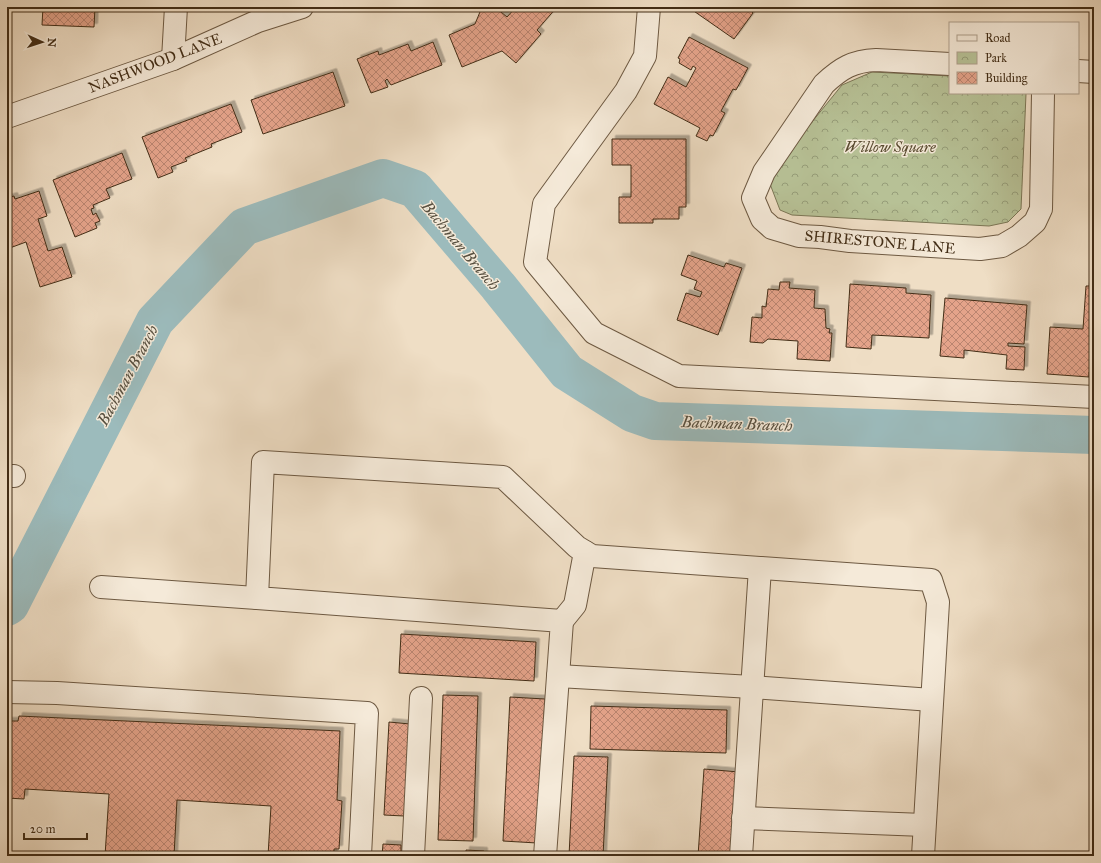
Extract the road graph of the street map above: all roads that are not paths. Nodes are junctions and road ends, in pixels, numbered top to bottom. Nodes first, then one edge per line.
1 (176, 7) edge
2 (302, 7) edge
3 (648, 7) edge
4 (173, 59) junction
5 (949, 64) edge
6 (1079, 71) edge
7 (1094, 72) edge
8 (1043, 94) edge
9 (7, 117) edge
10 (1094, 397) edge
11 (585, 552) junction
12 (760, 568) junction
13 (101, 587) dead end
14 (257, 598) junction
15 (562, 621) junction
16 (558, 676) junction
17 (752, 687) junction
18 (7, 692) edge
19 (421, 698) dead end
20 (932, 700) junction
21 (743, 818) junction
22 (924, 825) junction
23 (360, 856) edge
24 (413, 856) edge
25 (545, 856) edge
26 (740, 856) edge
27 (923, 856) edge

1 - 4 street
2 - 4 street, NASHWOOD LANE
3 - 10 street
4 - 9 street, NASHWOOD LANE
5 - 8 street, SHIRESTONE LANE
6 - 7 street
11 - 12 street
11 - 14 street
11 - 15 street
12 - 17 street
12 - 20 street
13 - 14 street
14 - 15 street
15 - 16 street
16 - 17 street
16 - 25 street
17 - 20 street
17 - 21 street
18 - 23 street
19 - 24 street
20 - 22 street
21 - 22 street
21 - 26 street
22 - 27 street

